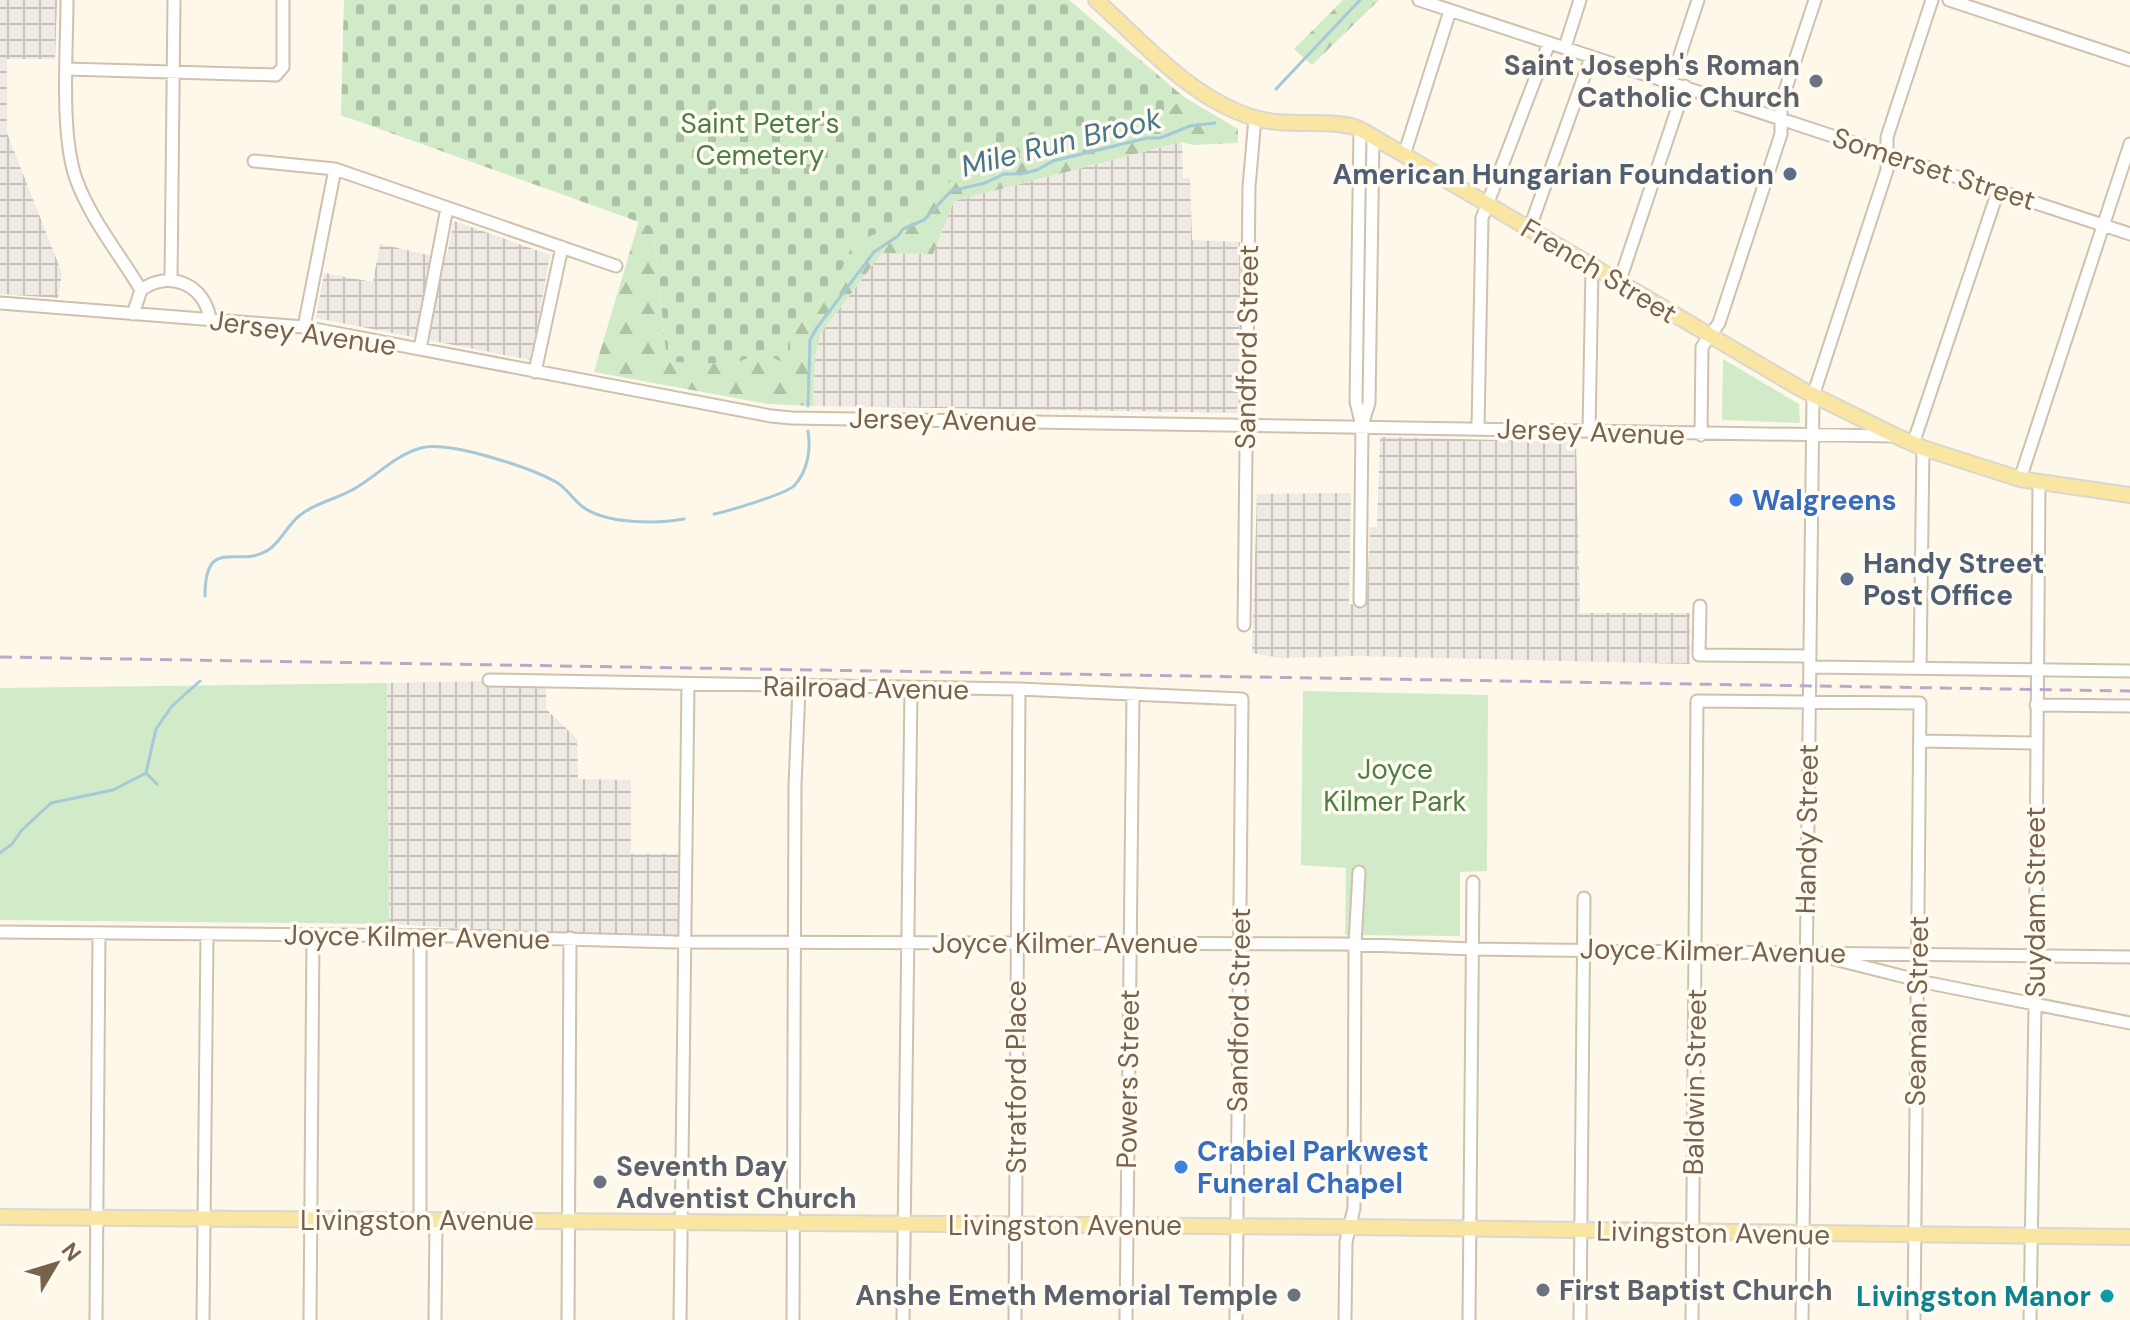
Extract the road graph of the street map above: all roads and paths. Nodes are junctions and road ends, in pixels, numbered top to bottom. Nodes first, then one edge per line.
1 (67, 0) edge
2 (174, 0) edge
3 (283, 0) edge
4 (1096, 0) edge
5 (1419, 0) edge
6 (1580, 0) edge
7 (1698, 0) edge
8 (1815, 0) edge
9 (1932, 0) edge
10 (1949, 0) edge
11 (1450, 11) junction
12 (1549, 43) junction
13 (1565, 47) junction
14 (1591, 57) junction
15 (2130, 60) edge
16 (67, 69) junction
17 (173, 71) junction
18 (1671, 82) junction
19 (1685, 86) junction
20 (1255, 118) junction
21 (1781, 118) junction
22 (1366, 132) junction
23 (2130, 144) edge
24 (1887, 153) junction
25 (1404, 155) junction
26 (254, 161) dead end
27 (335, 169) junction
28 (1998, 191) junction
29 (1488, 205) junction
30 (447, 208) junction
31 (2104, 226) junction
32 (1529, 230) junction
33 (2130, 234) edge
34 (562, 247) junction
35 (616, 266) dead end
36 (1592, 268) junction
37 (171, 280) junction
38 (1619, 283) junction
39 (141, 290) junction
40 (0, 303) edge
41 (133, 314) junction
42 (210, 319) junction
43 (304, 327) junction
44 (1709, 336) junction
45 (420, 349) junction
46 (535, 372) junction
47 (1813, 396) junction
48 (1246, 425) junction
49 (1362, 426) junction
50 (1478, 428) junction
51 (1589, 432) junction
52 (1701, 435) junction
53 (1812, 435) junction
54 (1896, 436) junction
55 (1918, 446) junction
56 (2020, 479) junction
57 (2039, 483) junction
58 (2130, 495) edge
59 (1360, 601) dead end
60 (1700, 606) dead end
61 (1244, 625) dead end
62 (1810, 661) junction
63 (1920, 668) junction
64 (2037, 670) junction
65 (2130, 671) edge
66 (489, 680) dead end
67 (688, 685) junction
68 (799, 688) junction
69 (911, 689) junction
70 (1019, 689) junction
71 (1133, 694) junction
72 (1242, 699) joint
73 (1809, 701) junction
74 (2036, 705) junction
75 (2130, 706) edge
76 (1920, 741) junction
77 (2036, 743) junction
78 (1359, 872) dead end
79 (1473, 882) dead end
80 (1584, 898) dead end
81 (0, 932) edge
82 (99, 933) junction
83 (207, 935) junction
84 (313, 935) junction
85 (420, 936) junction
86 (570, 938) junction
87 (686, 941) junction
88 (796, 941) junction
89 (908, 942) junction
90 (1017, 943) junction
91 (1240, 943) junction
92 (1130, 944) junction
93 (1355, 944) junction
94 (1472, 949) junction
95 (1584, 950) junction
96 (1697, 951) junction
97 (1806, 952) junction
98 (1918, 954) junction
99 (2035, 954) junction
100 (2130, 957) edge
101 (1917, 980) junction
102 (2035, 1006) junction
103 (2130, 1023) edge
104 (0, 1217) edge
105 (96, 1218) junction
106 (204, 1219) junction
107 (311, 1219) junction
108 (428, 1220) junction
109 (567, 1222) junction
110 (682, 1222) junction
111 (794, 1223) junction
112 (903, 1224) junction
113 (1016, 1225) junction
114 (1127, 1226) junction
115 (1237, 1226) junction
116 (1350, 1227) junction
117 (1470, 1229) junction
118 (1581, 1231) junction
119 (1693, 1233) junction
120 (1803, 1234) junction
121 (1915, 1235) junction
122 (2030, 1236) junction
123 (2130, 1237) edge
124 (96, 1320) edge
125 (203, 1320) edge
126 (310, 1320) edge
127 (435, 1320) edge
128 (568, 1320) edge
129 (680, 1320) edge
130 (793, 1320) edge
131 (903, 1320) edge
132 (1015, 1320) edge
133 (1126, 1320) edge
134 (1236, 1320) edge
135 (1345, 1320) edge
136 (1469, 1320) edge
137 (1580, 1320) edge
138 (1692, 1320) edge
139 (1802, 1320) edge
140 (1914, 1320) edge
141 (2030, 1320) edge

1 - 16 street
2 - 17 street
3 - 17 street
4 - 20 main road, French Street
5 - 11 street, Somerset Street
6 - 13 street
7 - 18 street
8 - 21 street
9 - 24 street, Handy Street
10 - 15 street
11 - 12 street, Somerset Street
11 - 25 street
12 - 13 street, Somerset Street
12 - 29 street
13 - 14 street, Somerset Street
14 - 18 street, Somerset Street
14 - 32 street
16 - 17 street
16 - 39 street
17 - 37 street
18 - 19 street, Somerset Street
19 - 21 street, Somerset Street
19 - 38 street
20 - 22 main road, French Street
20 - 48 street, Sandford Street
21 - 24 street, Somerset Street
21 - 44 street
22 - 25 main road, French Street
22 - 49 street
23 - 31 street
24 - 28 street, Somerset Street
24 - 47 street, Handy Street
25 - 29 main road, French Street
26 - 27 street
27 - 30 street
27 - 43 street
28 - 31 street, Somerset Street
28 - 55 street
29 - 32 main road, French Street
29 - 50 street
30 - 34 street
30 - 45 street
31 - 33 street, Somerset Street
31 - 56 street
32 - 36 main road, French Street
34 - 35 street
34 - 46 street
36 - 38 main road, French Street
36 - 51 street
37 - 39 street
37 - 42 street
38 - 44 main road, French Street
39 - 41 street
40 - 41 street, Jersey Avenue
41 - 42 street, Jersey Avenue
42 - 43 street, Jersey Avenue
43 - 45 street, Jersey Avenue
44 - 47 main road, French Street
44 - 52 street
45 - 46 street, Jersey Avenue
46 - 48 street, Jersey Avenue
47 - 53 street, Handy Street
47 - 54 main road, French Street
48 - 49 street, Jersey Avenue
48 - 61 street, Sandford Street
49 - 50 street, Jersey Avenue
49 - 59 street
50 - 51 street, Jersey Avenue
51 - 52 street, Jersey Avenue
52 - 53 street, Jersey Avenue
53 - 54 street, Jersey Avenue
53 - 62 street, Handy Street
54 - 55 main road, French Street
55 - 56 main road, French Street
55 - 63 street
56 - 57 main road, French Street
57 - 58 main road, French Street
57 - 64 street, Suydam Street
60 - 62 street
62 - 63 street
62 - 73 street, Handy Street
63 - 64 street
64 - 65 street
64 - 74 street, Suydam Street
66 - 67 street, Railroad Avenue
67 - 68 street, Railroad Avenue
67 - 87 street
68 - 69 street, Railroad Avenue
68 - 88 street
69 - 70 street, Railroad Avenue
69 - 89 street
70 - 71 street, Railroad Avenue
70 - 90 street, Stratford Place
71 - 72 street, Railroad Avenue
71 - 92 street, Powers Street
72 - 91 street, Sandford Street
73 - 76 street, Seaman Street
73 - 96 street, Baldwin Street
73 - 97 street, Handy Street
74 - 75 street
74 - 77 street, Suydam Street
76 - 77 street
76 - 98 street, Seaman Street
77 - 99 street, Suydam Street
78 - 93 street
79 - 94 street
80 - 95 street
81 - 82 street, Joyce Kilmer Avenue
82 - 83 street, Joyce Kilmer Avenue
82 - 105 street
83 - 84 street, Joyce Kilmer Avenue
83 - 106 street
84 - 85 street, Joyce Kilmer Avenue
84 - 107 street
85 - 86 street, Joyce Kilmer Avenue
85 - 108 street
86 - 87 street, Joyce Kilmer Avenue
86 - 109 street
87 - 88 street, Joyce Kilmer Avenue
87 - 110 street
88 - 89 street, Joyce Kilmer Avenue
88 - 111 street
89 - 90 street, Joyce Kilmer Avenue
89 - 112 street
90 - 92 street, Joyce Kilmer Avenue
90 - 113 street, Stratford Place
91 - 92 street, Joyce Kilmer Avenue
91 - 93 street, Joyce Kilmer Avenue
91 - 115 street, Sandford Street
92 - 114 street, Powers Street
93 - 94 street, Joyce Kilmer Avenue
93 - 116 street
94 - 95 street, Joyce Kilmer Avenue
94 - 117 street
95 - 96 street, Joyce Kilmer Avenue
95 - 118 street
96 - 97 street, Joyce Kilmer Avenue
96 - 119 street, Baldwin Street
97 - 98 street, Joyce Kilmer Avenue
97 - 101 street
97 - 120 street, Handy Street
98 - 99 street, Joyce Kilmer Avenue
98 - 101 street, Seaman Street
99 - 100 street, Joyce Kilmer Avenue
99 - 102 street, Suydam Street
101 - 102 street
101 - 121 street, Seaman Street
102 - 103 street
102 - 122 street, Suydam Street
104 - 105 main road, Livingston Avenue
105 - 106 main road, Livingston Avenue
105 - 124 street
106 - 107 main road, Livingston Avenue
106 - 125 street
107 - 108 main road, Livingston Avenue
107 - 126 street
108 - 109 main road, Livingston Avenue
108 - 127 street
109 - 110 main road, Livingston Avenue
109 - 128 street
110 - 111 main road, Livingston Avenue
110 - 129 street
111 - 112 main road, Livingston Avenue
111 - 130 street
112 - 113 main road, Livingston Avenue
112 - 131 street
113 - 114 main road, Livingston Avenue
113 - 132 street, Stratford Place
114 - 115 main road, Livingston Avenue
114 - 133 street, Powers Street
115 - 116 main road, Livingston Avenue
115 - 134 street, Sandford Street
116 - 117 main road, Livingston Avenue
116 - 135 street
117 - 118 main road, Livingston Avenue
117 - 136 street
118 - 119 main road, Livingston Avenue
118 - 137 street
119 - 120 main road, Livingston Avenue
119 - 138 street, Baldwin Street
120 - 121 main road, Livingston Avenue
120 - 139 street, Handy Street
121 - 122 main road, Livingston Avenue
121 - 140 street, Seaman Street
122 - 123 main road, Livingston Avenue
122 - 141 street, Suydam Street

